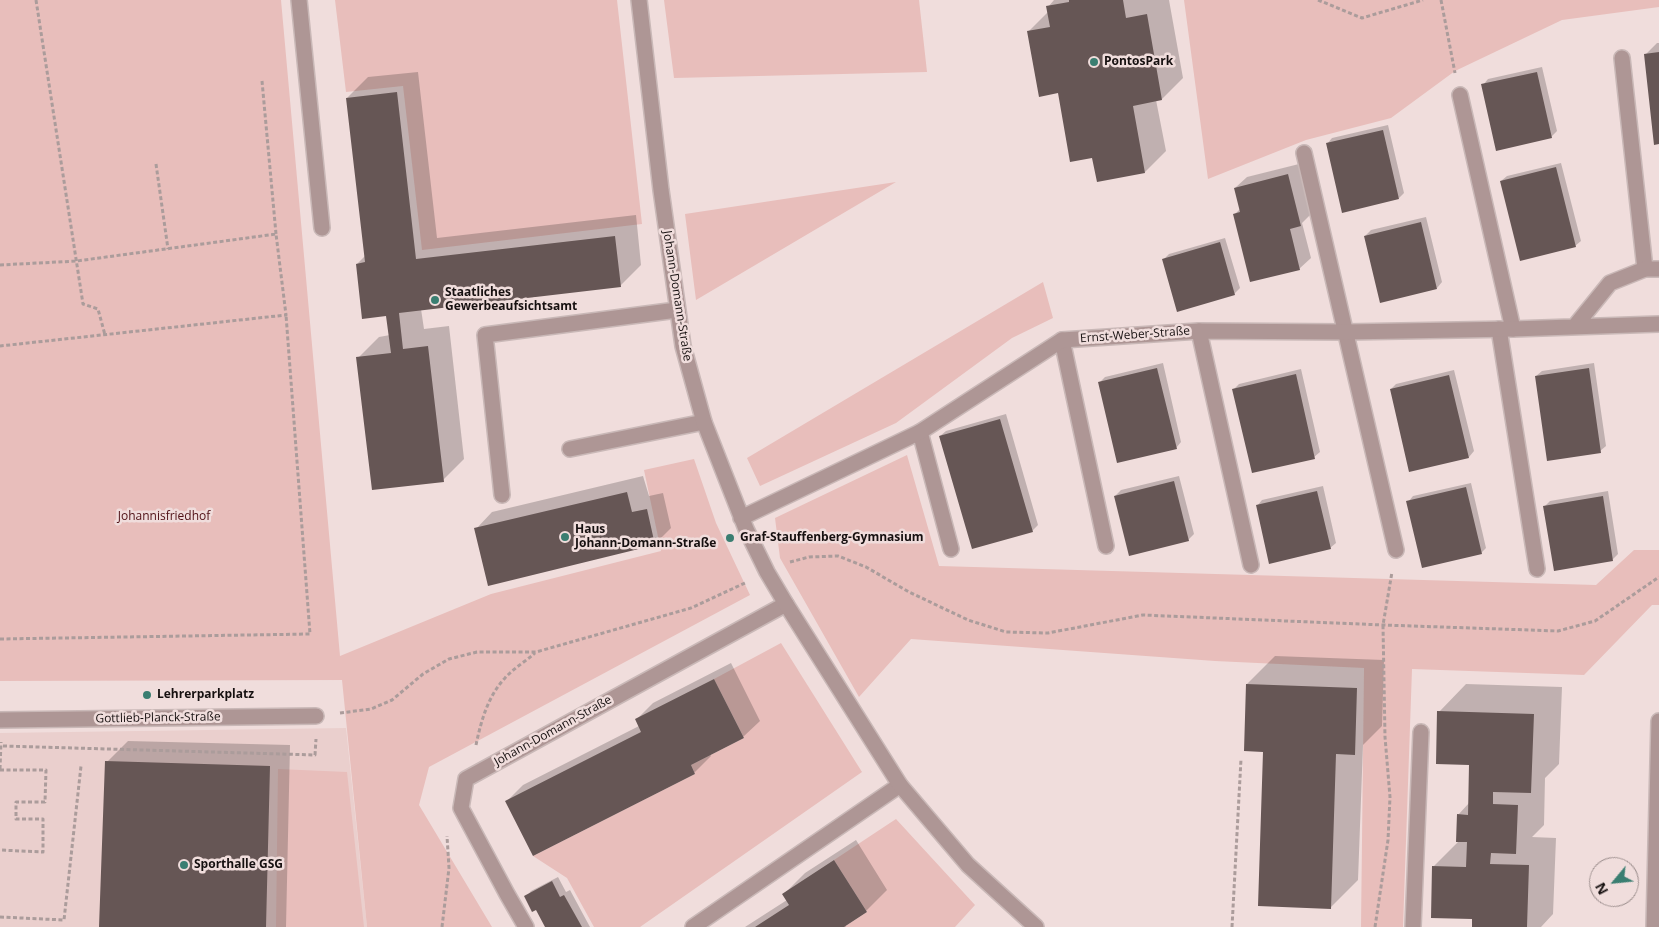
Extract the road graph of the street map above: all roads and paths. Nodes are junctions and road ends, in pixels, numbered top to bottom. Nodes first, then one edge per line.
1 (36, 0) edge
2 (299, 0) edge
3 (639, 0) edge
4 (1318, 0) edge
5 (1423, 0) edge
6 (1441, 0) edge
7 (1622, 58) dead end
8 (262, 81) dead end
9 (1460, 95) joint
10 (1304, 153) dead end
11 (156, 164) dead end
12 (322, 228) dead end
13 (276, 234) junction
14 (168, 249) junction
15 (76, 261) junction
16 (0, 265) edge
17 (1652, 269) edge
18 (677, 310) junction
19 (286, 315) junction
20 (1659, 324) edge
21 (1575, 326) junction
22 (1506, 329) junction
23 (1199, 331) junction
24 (1346, 332) junction
25 (105, 335) junction
26 (1062, 340) junction
27 (0, 346) edge
28 (704, 422) junction
29 (920, 432) junction
30 (570, 449) dead end
31 (502, 496) dead end
32 (741, 518) junction
33 (1106, 546) dead end
34 (951, 549) dead end
35 (1396, 550) joint
36 (1251, 565) dead end
37 (1537, 569) dead end
38 (768, 572) junction
39 (1659, 577) edge
40 (786, 604) junction
41 (1383, 626) junction
42 (0, 639) edge
43 (316, 716) joint
44 (0, 720) edge
45 (1659, 721) edge
46 (1421, 732) dead end
47 (1, 746) edge
48 (306, 755) dead end
49 (1241, 759) dead end
50 (81, 766) dead end
51 (0, 770) edge
52 (900, 785) junction
53 (0, 850) edge
54 (0, 917) edge
55 (1030, 925) edge
56 (526, 927) edge
57 (693, 927) edge
58 (1232, 927) edge
59 (1376, 927) edge
60 (1413, 927) edge
61 (1654, 927) edge

1 - 15 path
2 - 12 street
3 - 18 street, Johann-Domann-Straße
4 - 5 path
6 - 9 path
7 - 17 street
8 - 13 path
9 - 22 street
10 - 24 street
11 - 14 path
13 - 14 path
13 - 19 path
14 - 15 path
15 - 16 path
15 - 25 path
17 - 21 street
18 - 28 street, Johann-Domann-Straße
18 - 31 street
19 - 25 path
19 - 42 path
20 - 21 street, Ernst-Weber-Straße
21 - 22 street, Ernst-Weber-Straße
22 - 24 street, Ernst-Weber-Straße
22 - 37 street
23 - 24 street, Ernst-Weber-Straße
23 - 26 street, Ernst-Weber-Straße
23 - 36 street
24 - 35 street
25 - 27 path
26 - 29 street, Ernst-Weber-Straße
26 - 33 street
28 - 30 street
28 - 32 street, Johann-Domann-Straße
29 - 32 street, Ernst-Weber-Straße
29 - 34 street
32 - 38 street, Johann-Domann-Straße
35 - 41 path
38 - 40 street, Johann-Domann-Straße
38 - 41 path
38 - 43 path
39 - 41 path
40 - 52 street, Johann-Domann-Straße
40 - 56 street, Johann-Domann-Straße
41 - 59 path
43 - 44 street, Gottlieb-Planck-Straße
45 - 61 street
46 - 60 street
47 - 48 path
49 - 58 path
50 - 54 path
51 - 53 path
52 - 55 street, Johann-Domann-Straße
52 - 57 street

